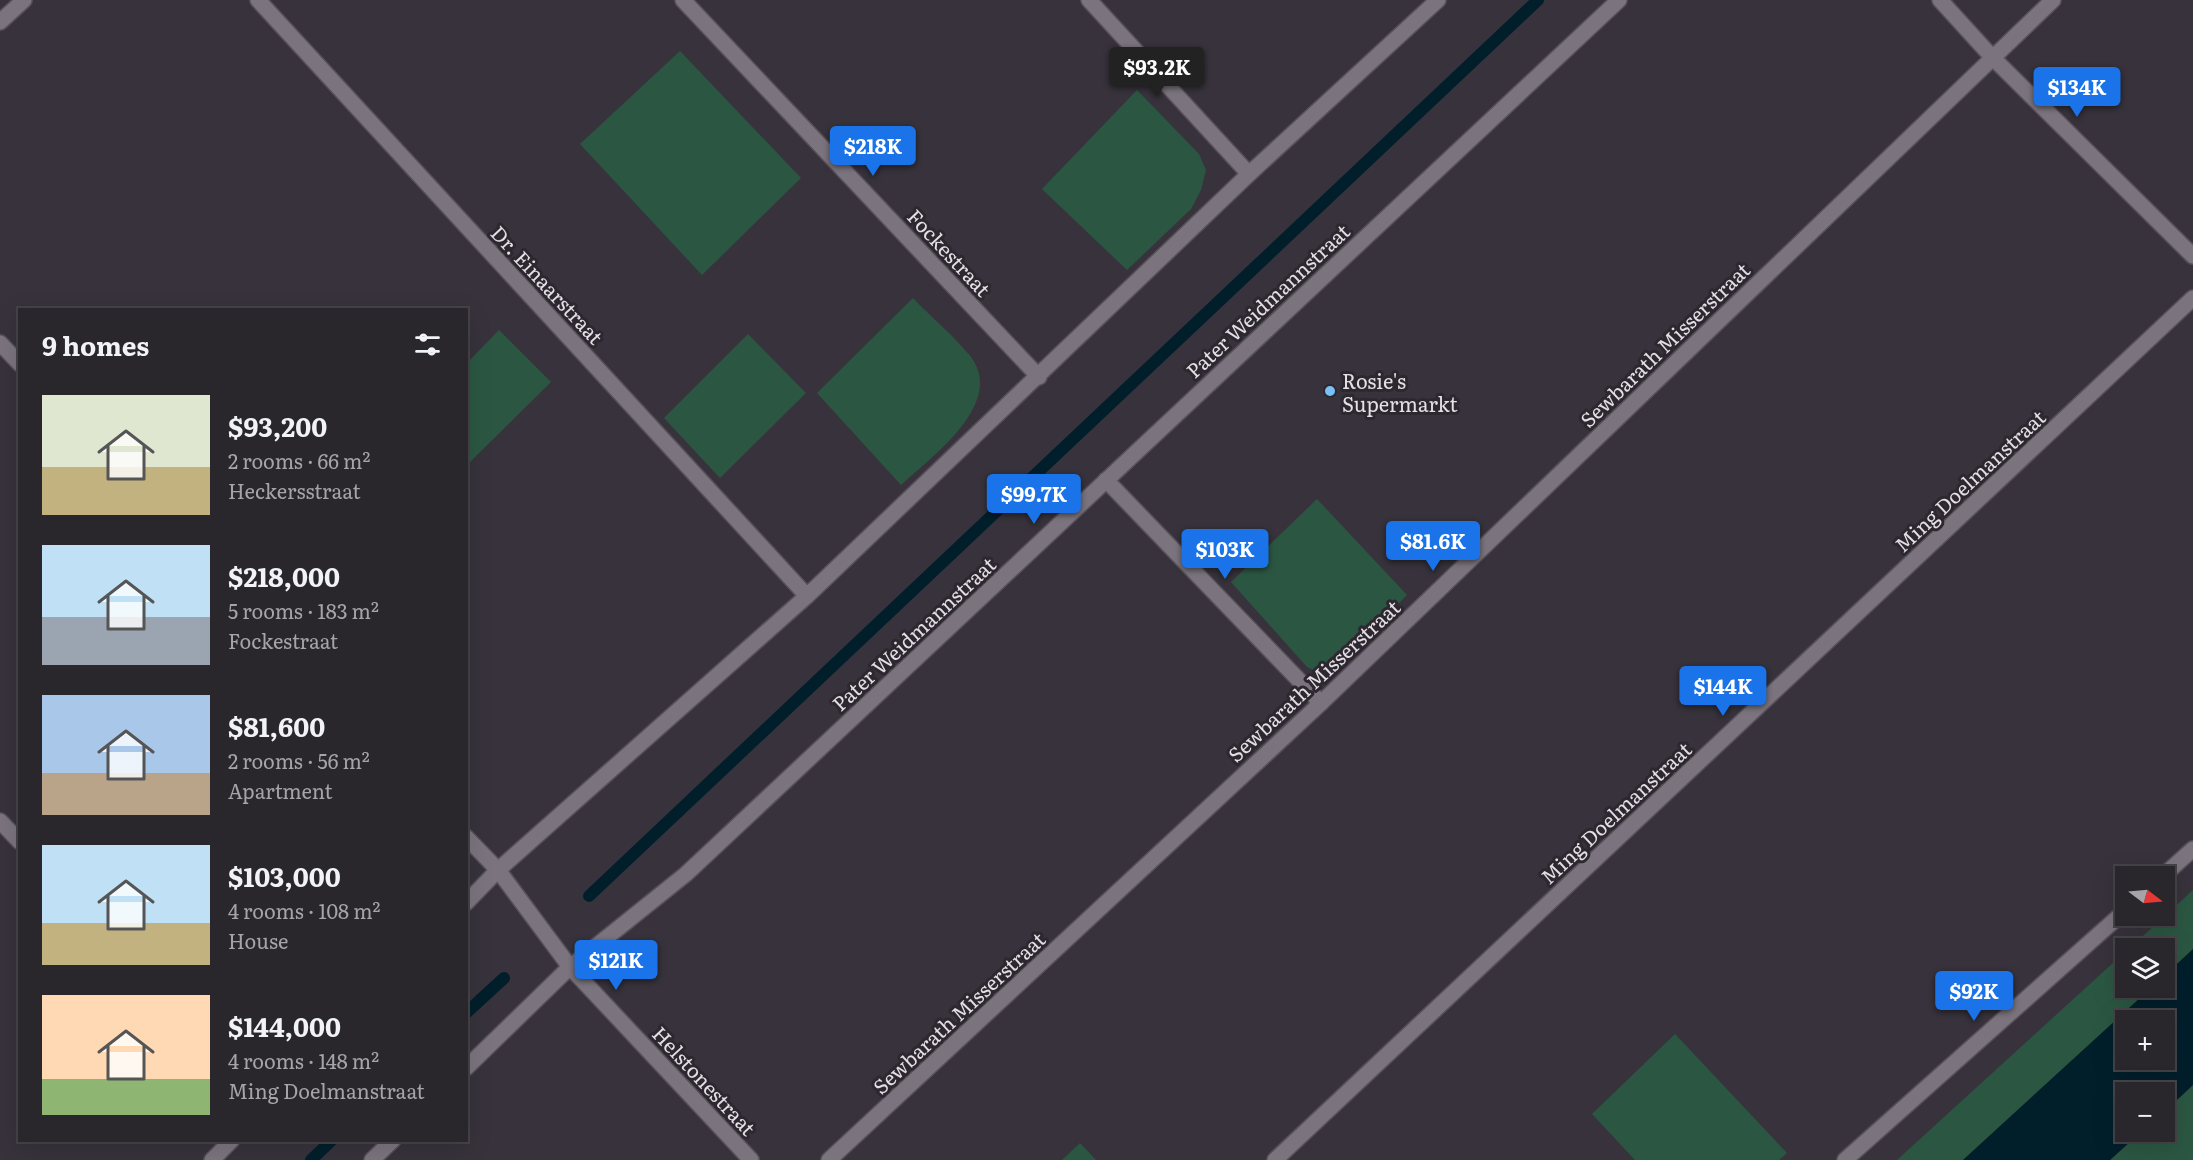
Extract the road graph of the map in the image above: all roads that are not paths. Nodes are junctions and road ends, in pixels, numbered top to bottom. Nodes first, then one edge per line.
1 (24, 0) edge
2 (258, 0) edge
3 (683, 0) edge
4 (1089, 0) edge
5 (1438, 0) edge
6 (1619, 0) edge
7 (1940, 0) edge
8 (2053, 0) edge
9 (0, 22) edge
10 (1992, 57) junction
11 (1249, 174) junction
12 (2193, 256) edge
13 (2193, 298) edge
14 (0, 343) edge
15 (18, 361) edge
16 (1039, 377) junction
17 (1106, 480) junction
18 (807, 596) junction
19 (1321, 703) junction
20 (0, 821) edge
21 (468, 839) edge
22 (18, 840) edge
23 (2193, 849) edge
24 (2174, 866) edge
25 (498, 870) junction
26 (468, 901) edge
27 (2115, 920) edge
28 (570, 967) junction
29 (468, 1066) edge
30 (230, 1142) edge
31 (391, 1142) edge
32 (212, 1160) edge
33 (372, 1160) edge
34 (751, 1160) edge
35 (829, 1160) edge
36 (1275, 1160) edge
37 (1845, 1160) edge

1 - 9 street
2 - 18 street, Dr. Einaarstraat
3 - 16 street, Fockestraat
4 - 11 street
5 - 11 street
6 - 17 street, Pater Weidmannstraat
7 - 10 street
8 - 10 street, Sewbarath Misserstraat
10 - 12 street
10 - 19 street, Sewbarath Misserstraat
11 - 16 street
13 - 36 street, Ming Doelmanstraat
14 - 15 street
16 - 18 street
17 - 19 street
17 - 28 street, Pater Weidmannstraat
18 - 25 street
19 - 35 street, Sewbarath Misserstraat
20 - 22 street
21 - 25 street, Helstonestraat
23 - 24 street
25 - 26 street
25 - 28 street, Helstonestraat
27 - 37 street
28 - 29 street, Pater Weidmannstraat
28 - 34 street, Helstonestraat
30 - 32 street
31 - 33 street

